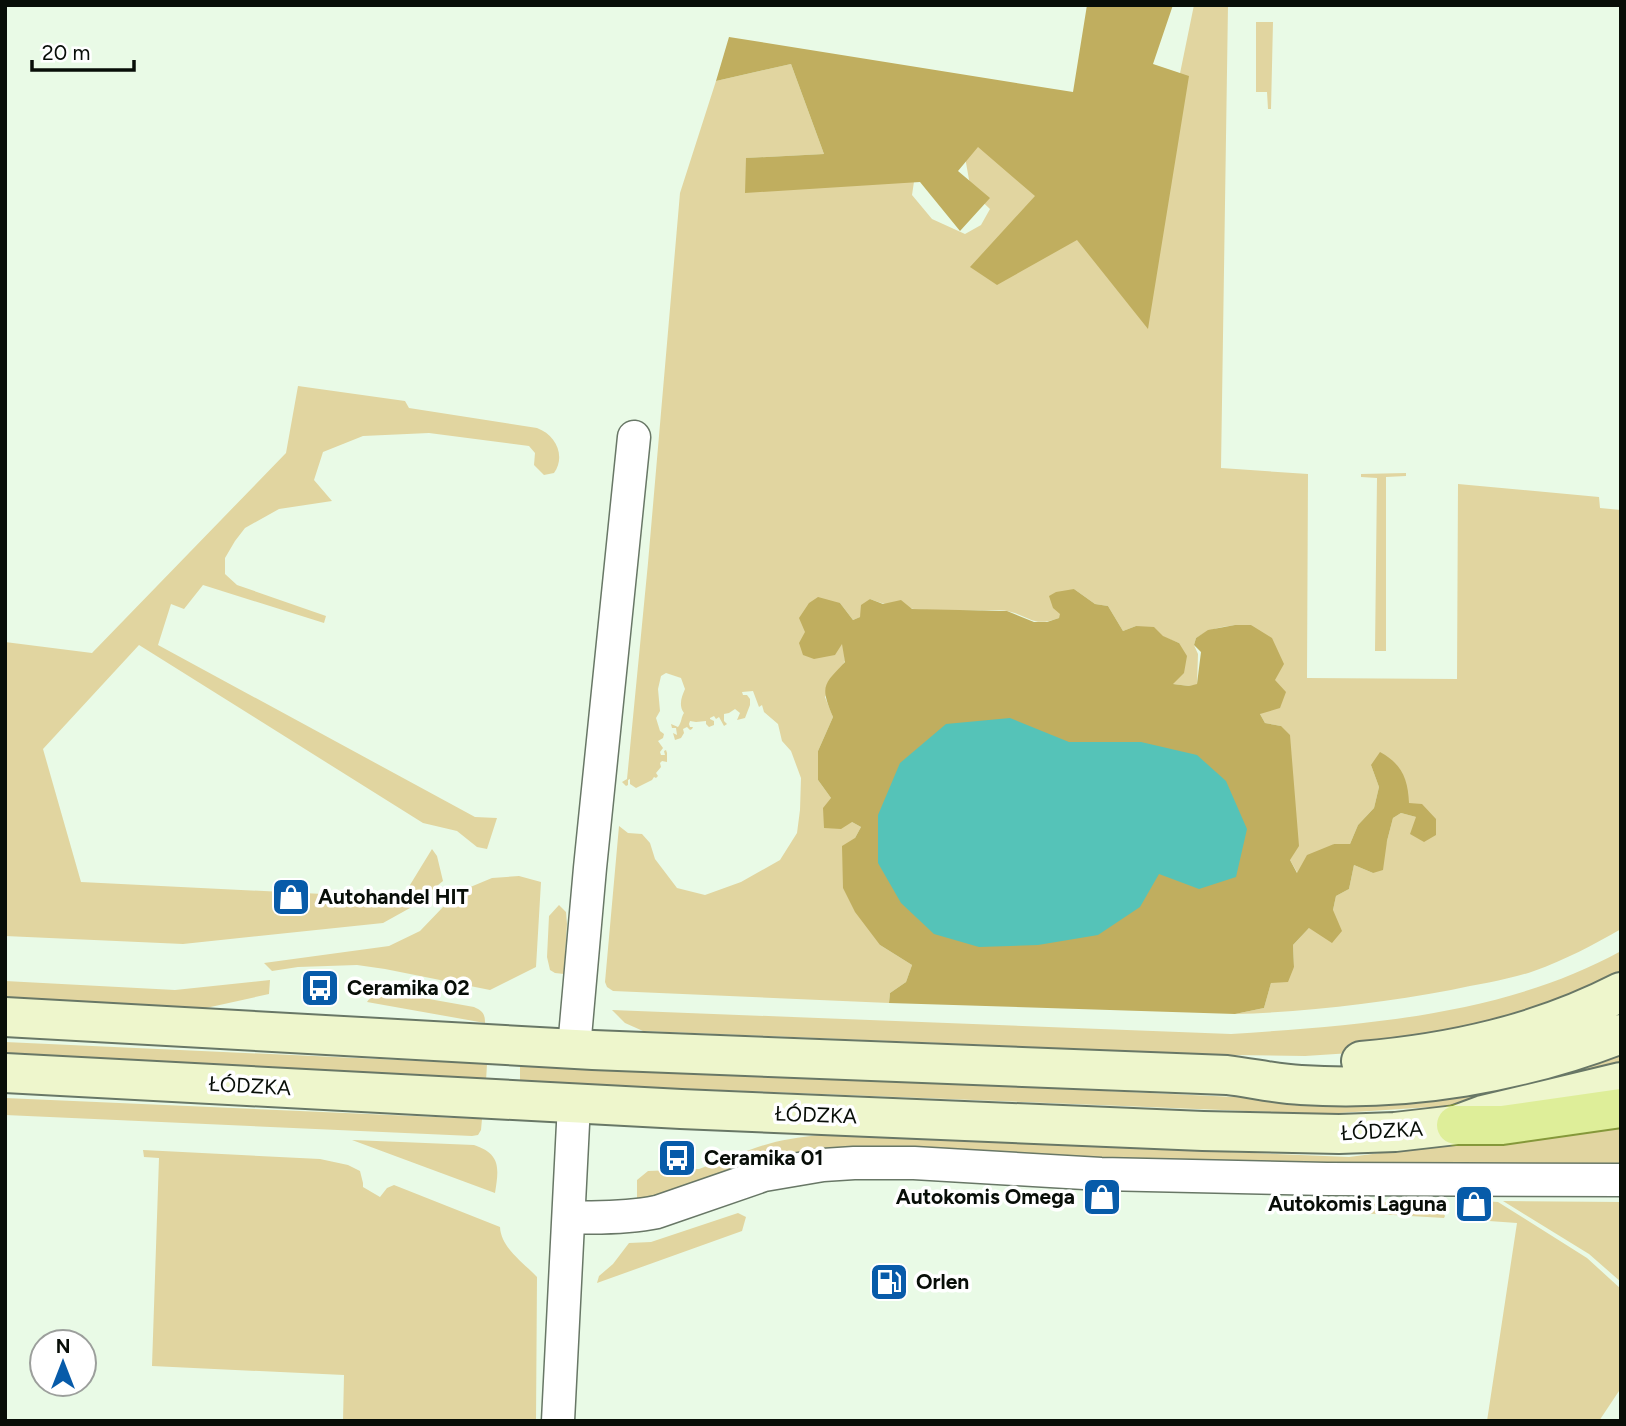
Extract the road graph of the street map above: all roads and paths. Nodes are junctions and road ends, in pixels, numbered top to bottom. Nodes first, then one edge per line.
1 (634, 437) dead end
2 (1621, 992) edge
3 (5, 1017) edge
4 (1621, 1034) edge
5 (574, 1048) junction
6 (5, 1073) edge
7 (1227, 1075) junction
8 (1621, 1082) edge
9 (574, 1104) junction
10 (1621, 1108) edge
11 (1456, 1125) junction
12 (1621, 1180) edge
13 (569, 1217) junction
14 (558, 1421) edge

1 - 5 street
2 - 7 main road
3 - 5 main road
4 - 7 main road
5 - 7 main road
6 - 9 main road, ŁÓDZKA
8 - 11 main road, ŁÓDZKA
9 - 11 main road, ŁÓDZKA
9 - 13 street
10 - 11 main road
12 - 13 street
13 - 14 street

